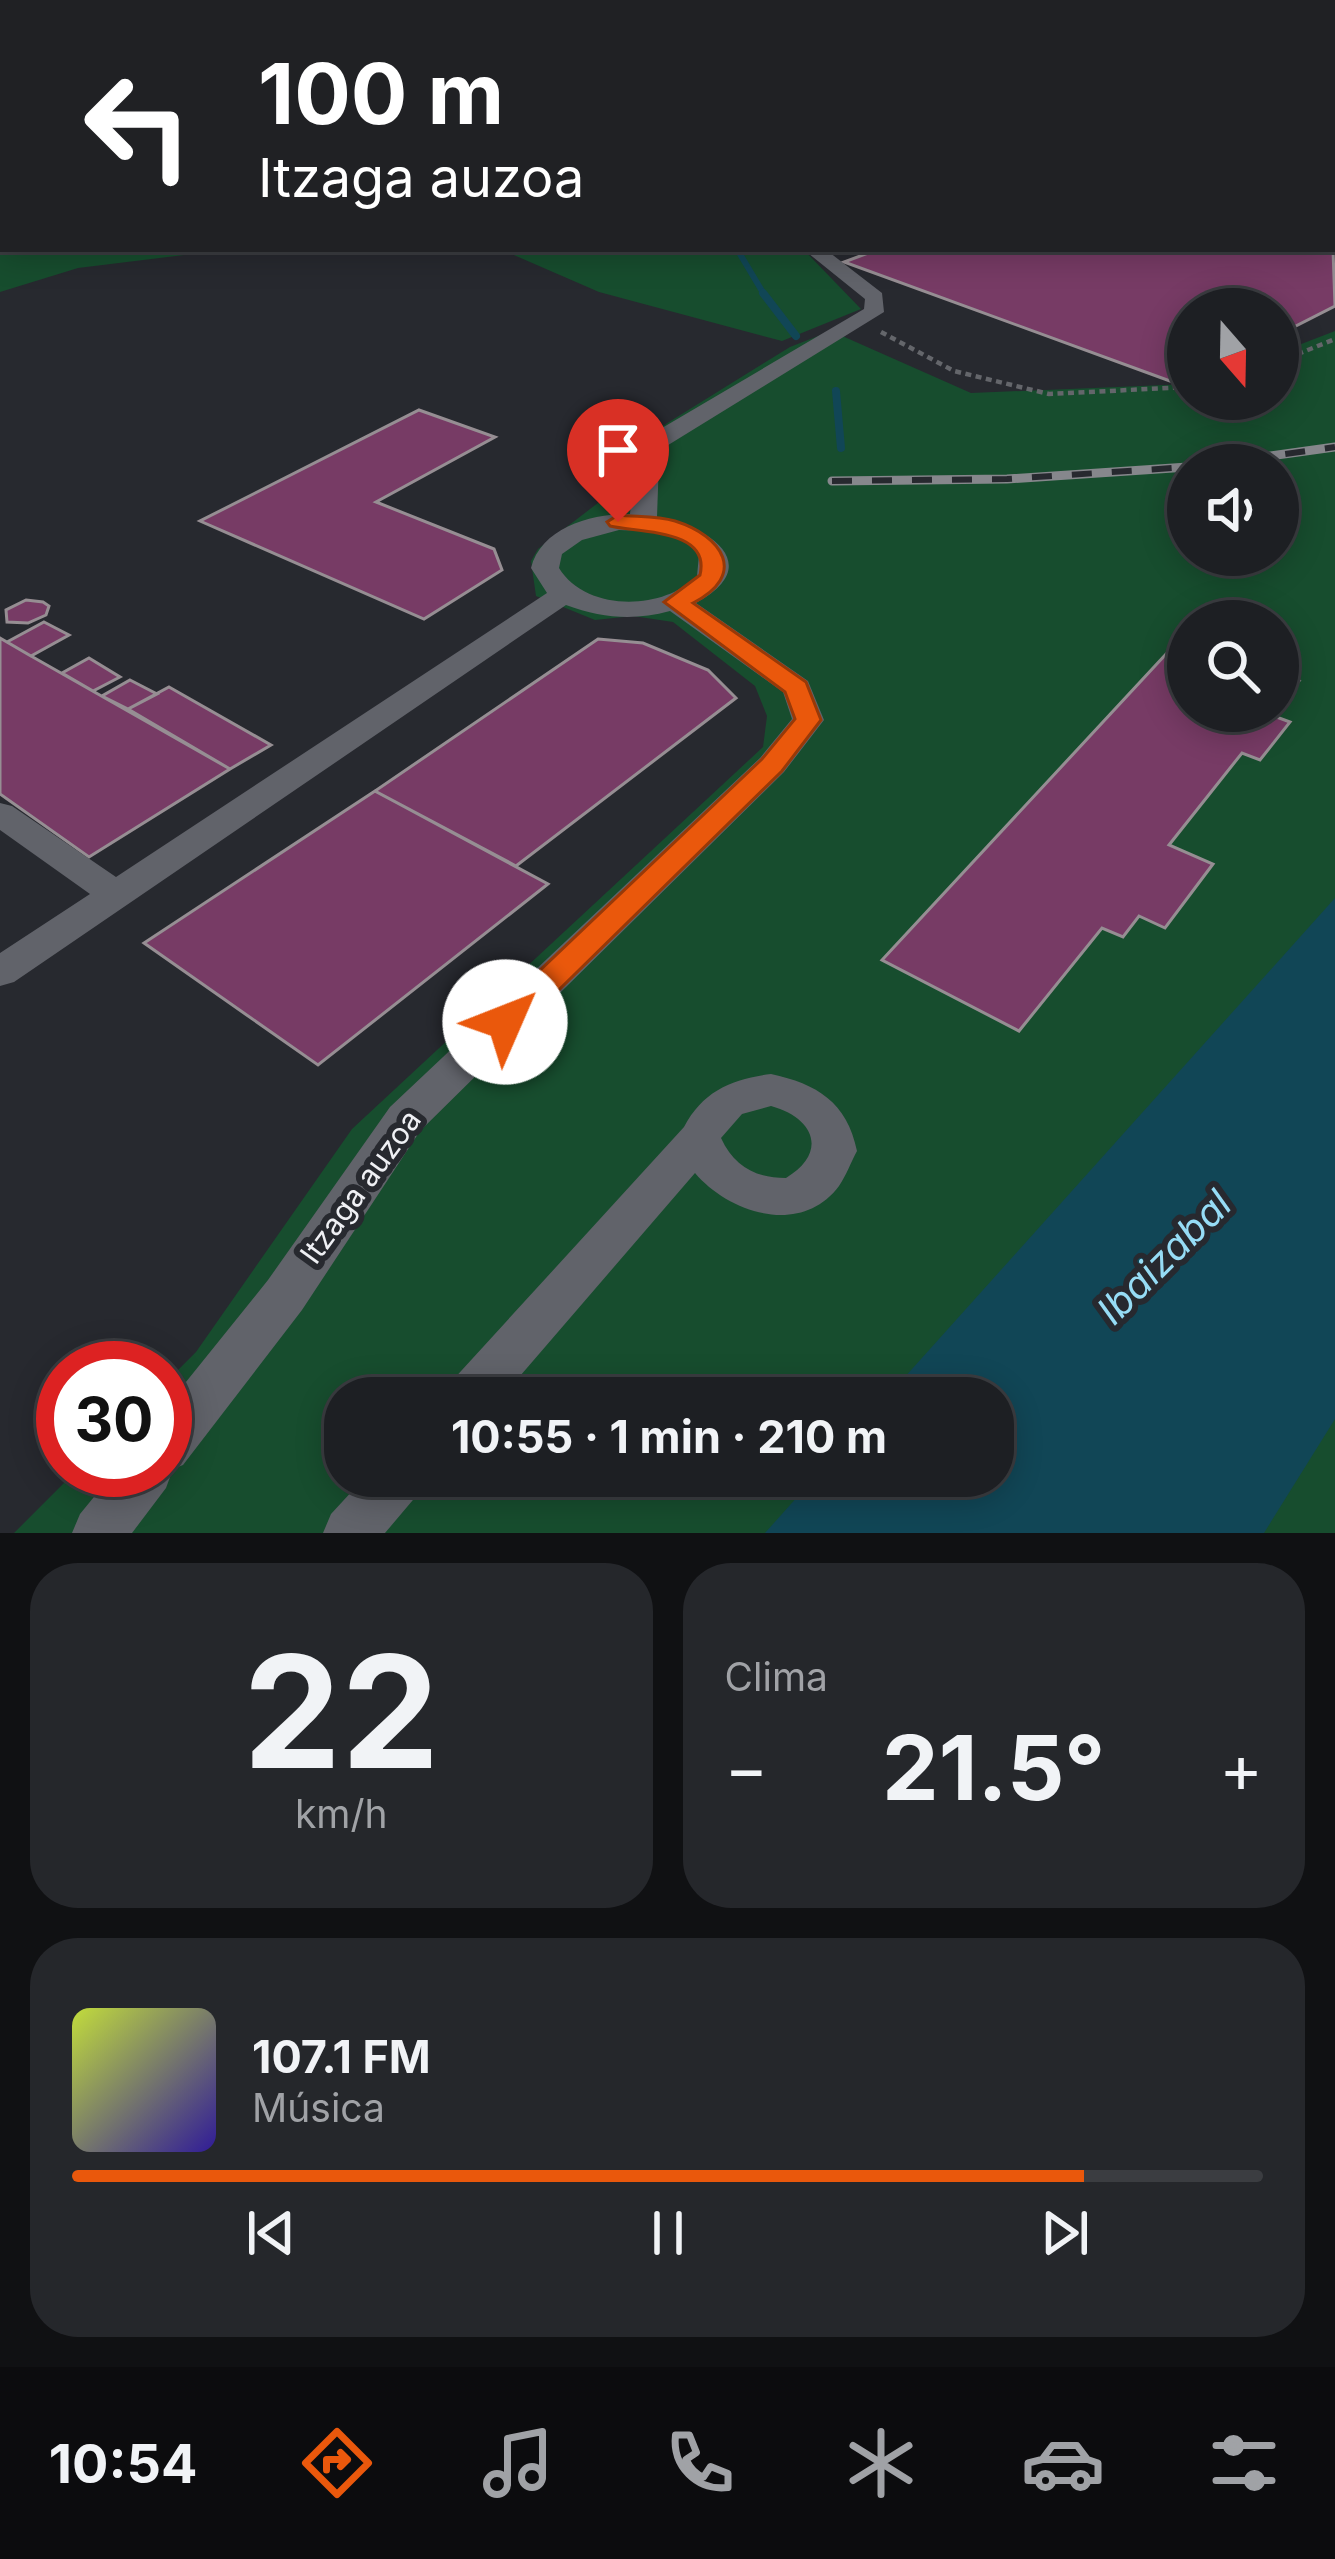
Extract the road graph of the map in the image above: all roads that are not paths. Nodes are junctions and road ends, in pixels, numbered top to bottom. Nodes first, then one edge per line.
1 (817, 252) edge
2 (644, 522) junction
3 (562, 595) junction
4 (676, 602) junction
5 (0, 814) edge
6 (115, 894) junction
7 (0, 972) edge
8 (700, 1138) dead end
9 (489, 1377) edge
10 (192, 1414) edge
11 (127, 1497) edge
12 (382, 1497) edge
13 (99, 1533) edge
14 (350, 1533) edge

1 - 2 street
2 - 3 street
2 - 4 street
3 - 4 street
3 - 6 street
4 - 10 street, Itzaga auzoa
5 - 6 street
6 - 7 street
8 - 9 street
11 - 13 street
12 - 14 street

